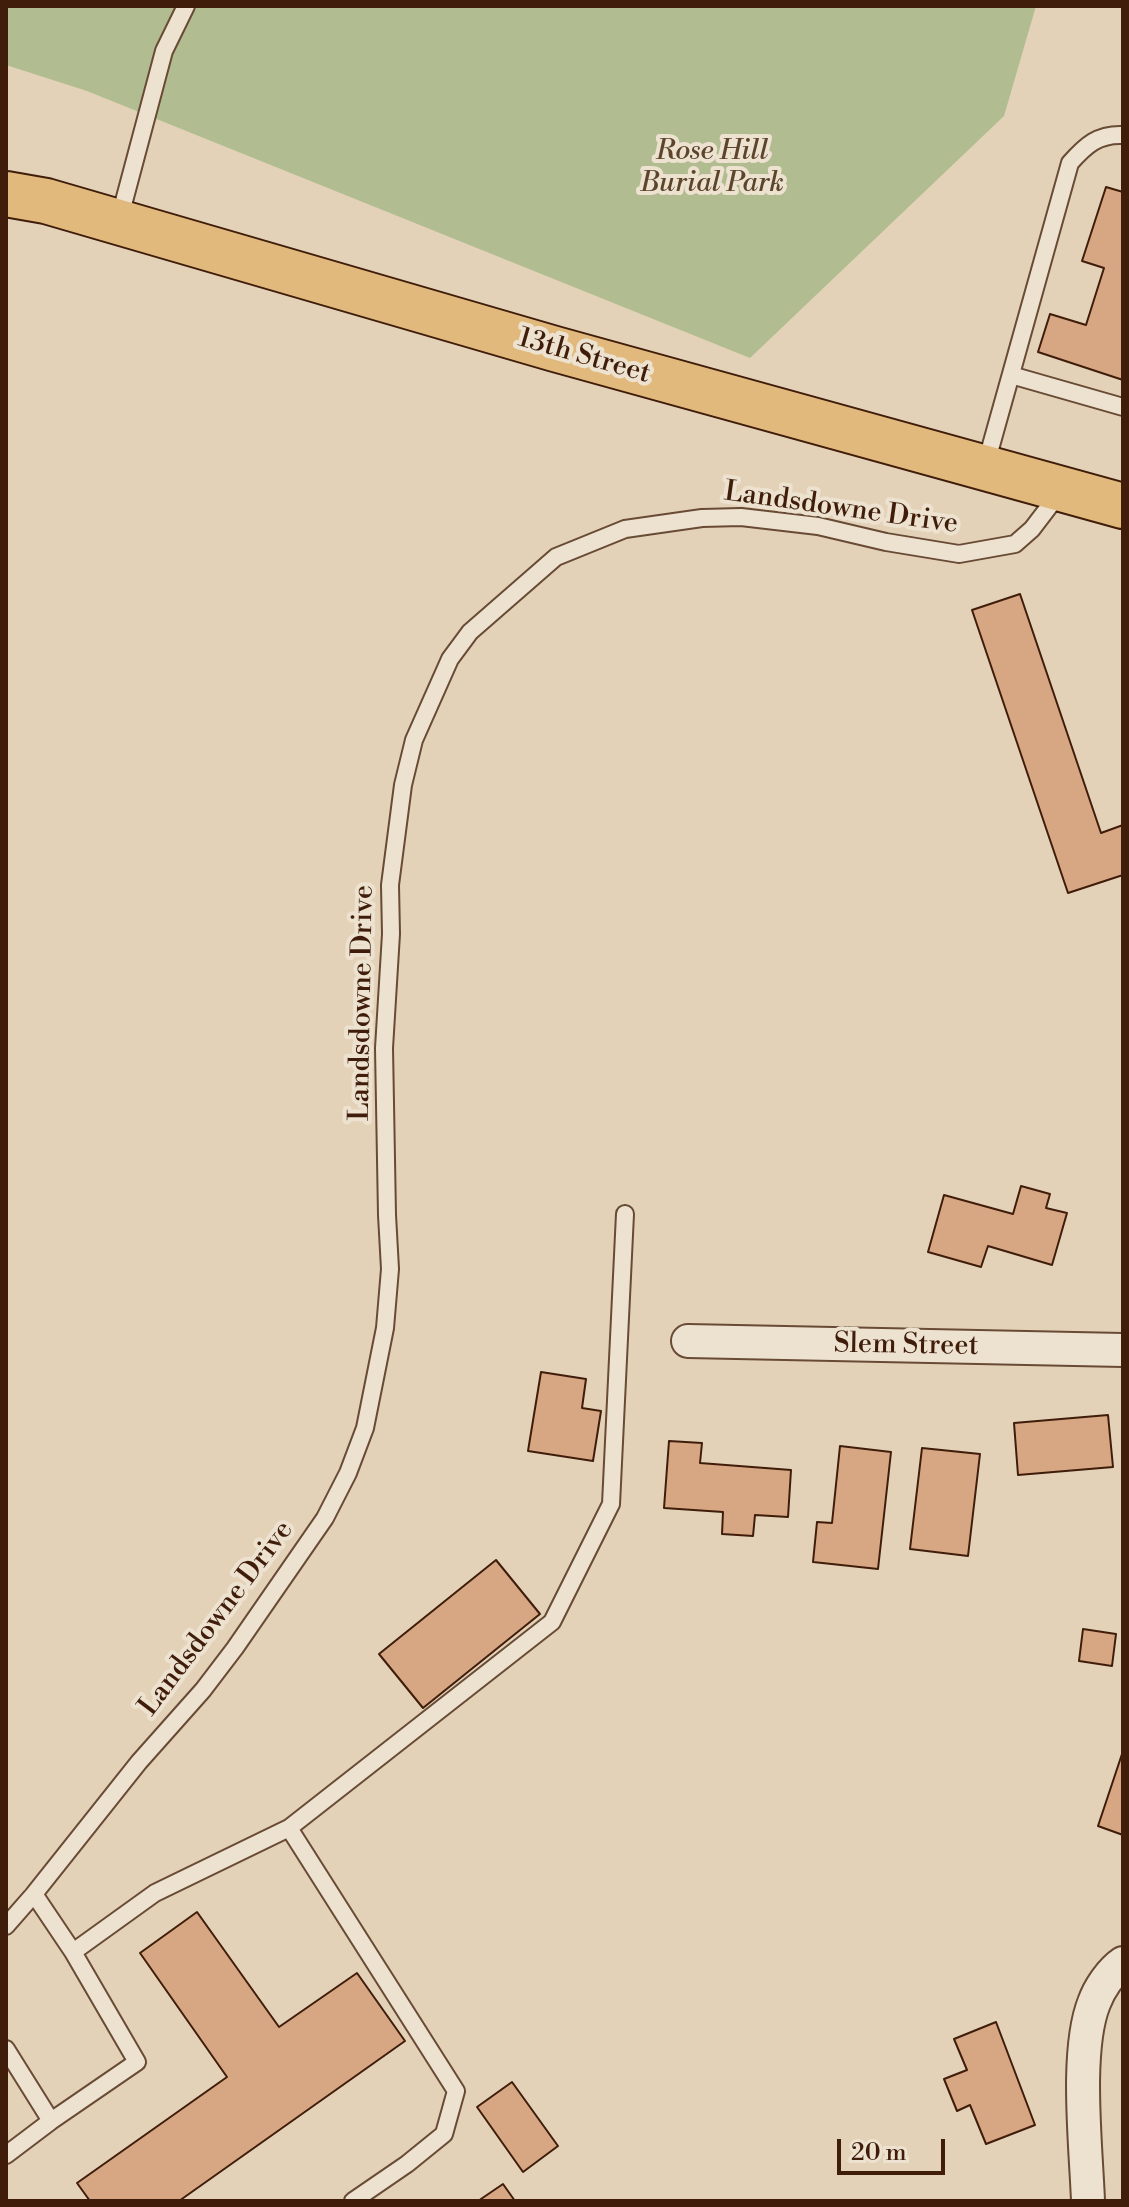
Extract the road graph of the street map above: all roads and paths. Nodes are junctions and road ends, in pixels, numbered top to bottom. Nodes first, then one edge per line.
1 (186, 6) edge
2 (1123, 135) edge
3 (6, 182) edge
4 (26, 197) edge
5 (118, 221) junction
6 (1011, 375) junction
7 (1123, 407) edge
8 (985, 469) junction
9 (1062, 490) junction
10 (1123, 506) edge
11 (625, 1214) dead end
12 (688, 1341) dead end
13 (1123, 1350) edge
14 (289, 1828) junction
15 (34, 1894) junction
16 (6, 1926) edge
17 (73, 1952) junction
18 (1123, 1963) edge
19 (6, 2049) edge
20 (51, 2121) junction
21 (6, 2155) edge
22 (353, 2201) edge
23 (1088, 2201) edge

1 - 5 lane
2 - 6 lane
3 - 4 main road, 13th Street
4 - 5 main road, 13th Street
5 - 8 main road, 13th Street
6 - 7 lane
6 - 8 lane
8 - 9 main road, 13th Street
9 - 10 main road, 13th Street
9 - 15 lane, Landsdowne Drive
11 - 14 lane
12 - 13 street, Slem Street
14 - 17 lane
14 - 22 lane
15 - 16 lane, Landsdowne Drive
15 - 17 lane
17 - 20 lane
18 - 23 street
19 - 20 lane
20 - 21 lane

